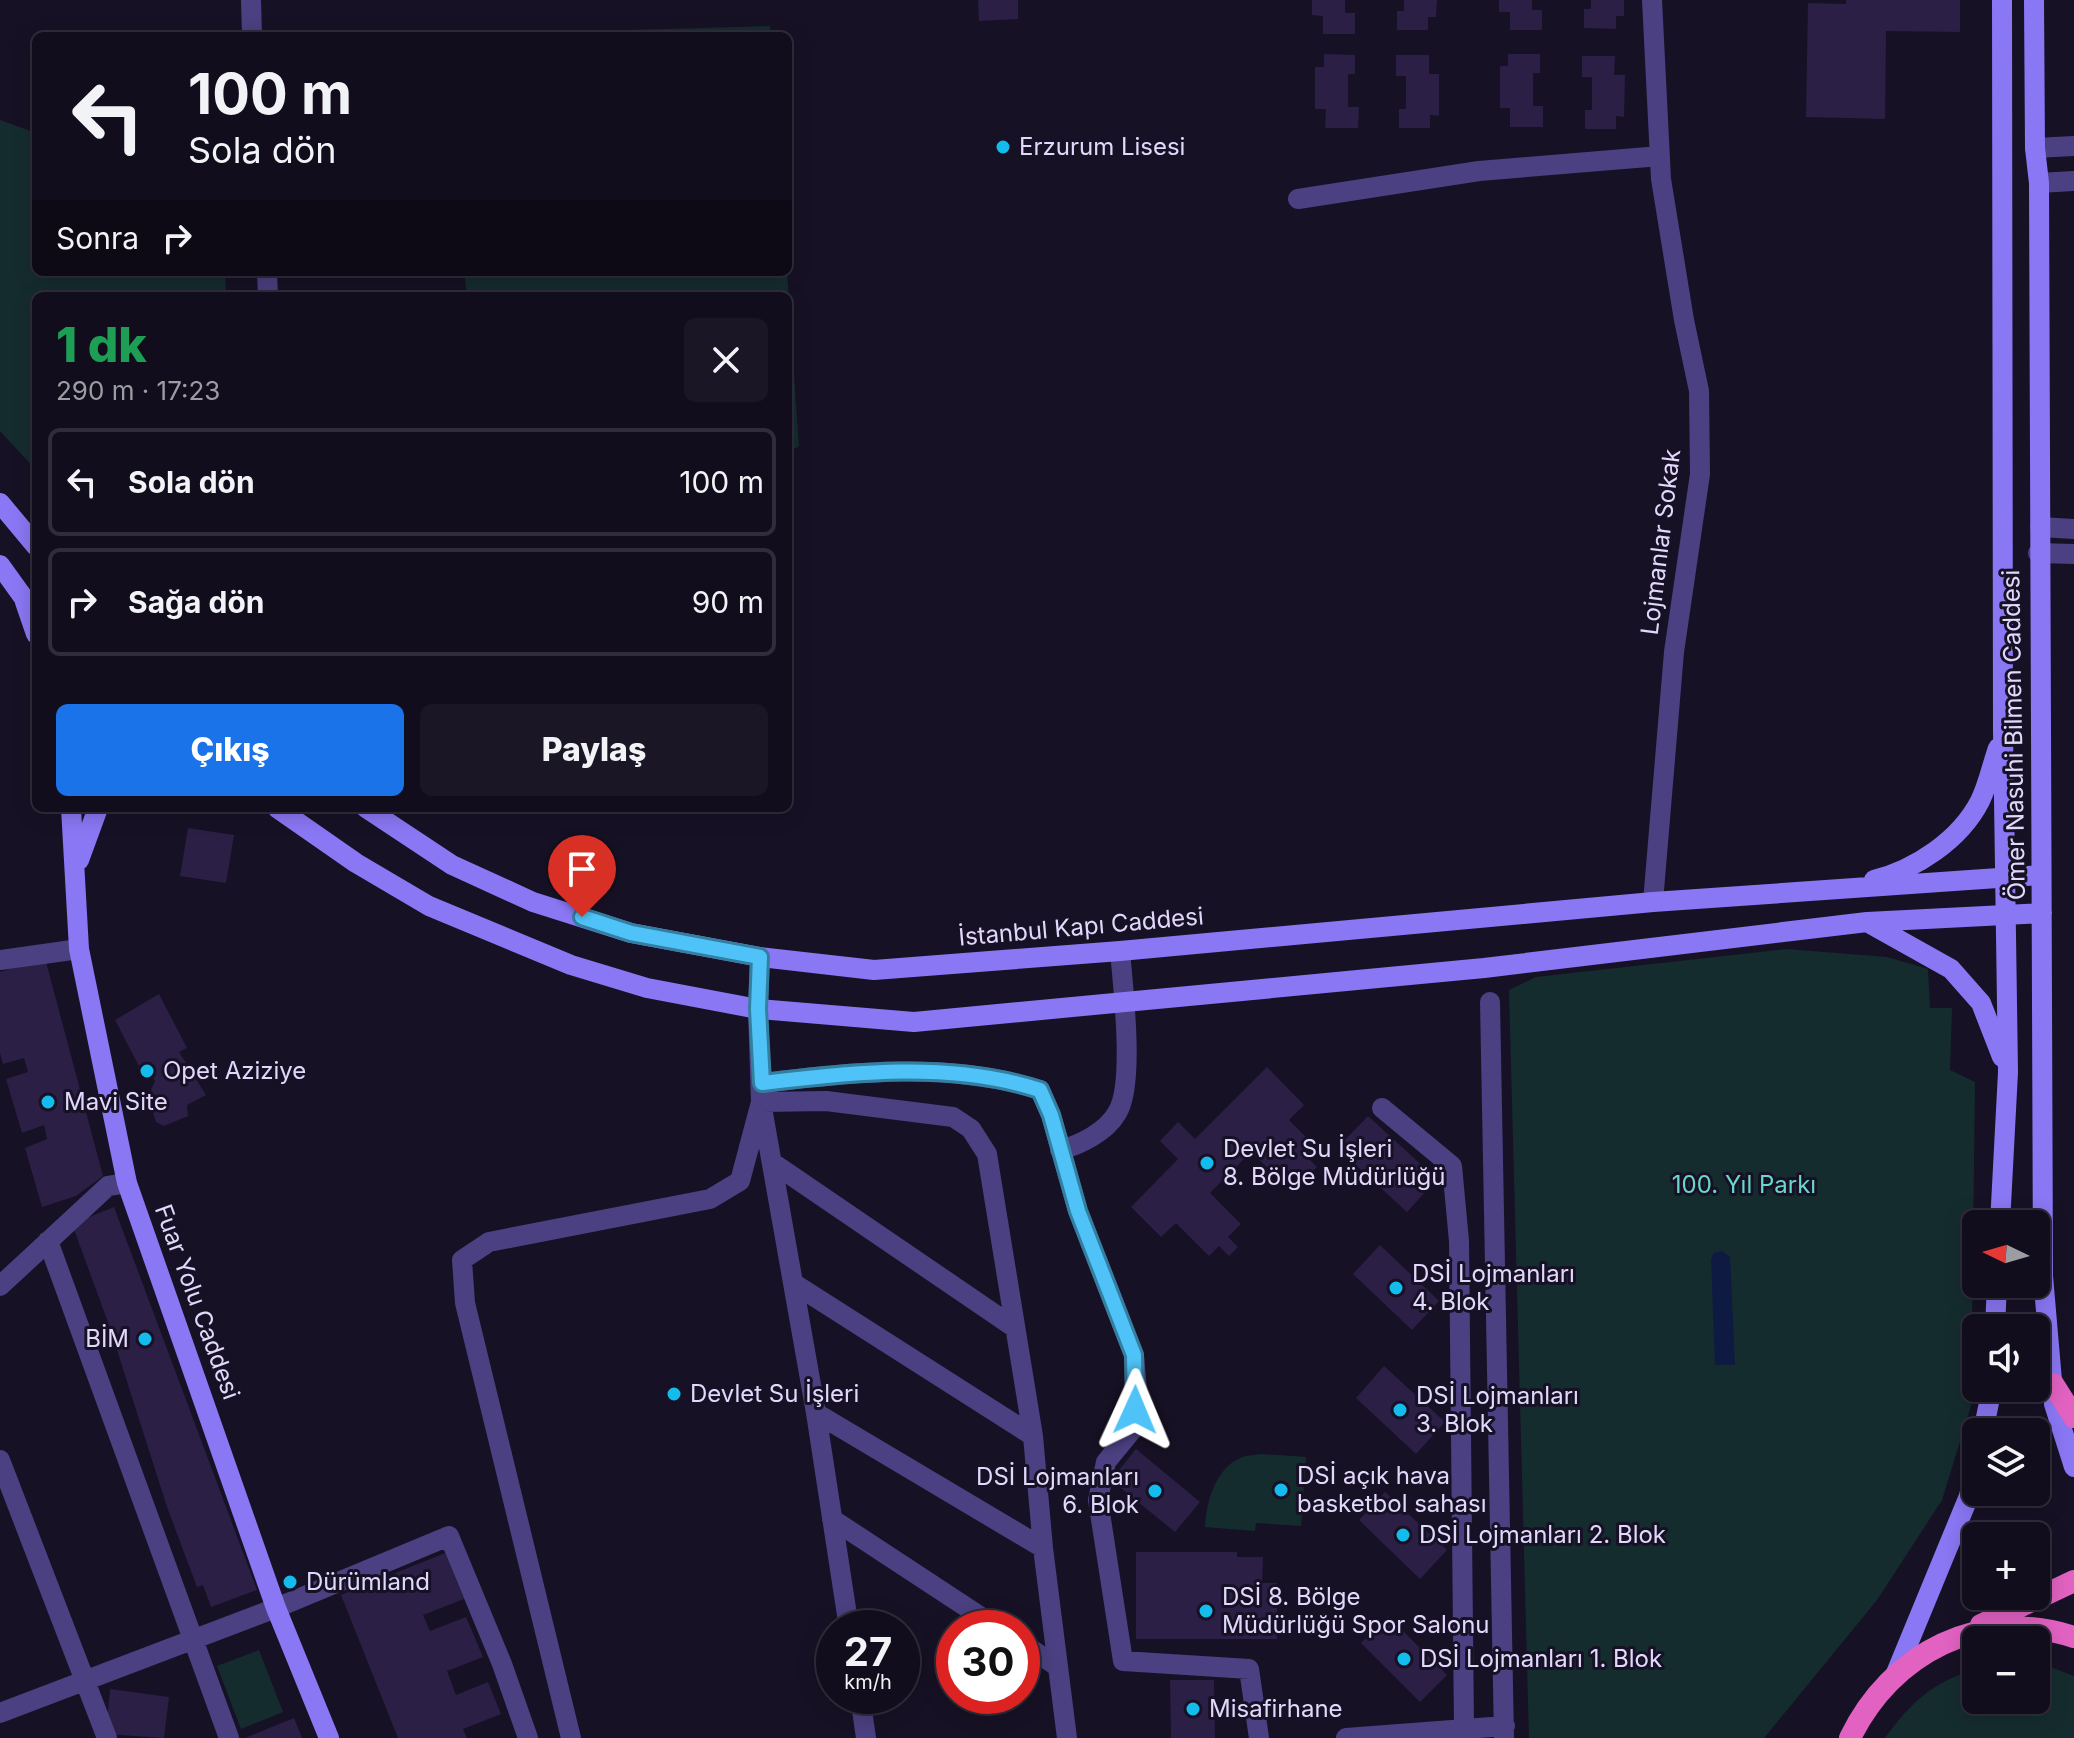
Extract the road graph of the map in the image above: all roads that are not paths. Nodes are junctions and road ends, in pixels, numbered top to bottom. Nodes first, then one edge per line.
1 (251, 0) edge
2 (1652, 0) edge
3 (2002, 0) edge
4 (2034, 0) edge
5 (252, 32) edge
6 (2074, 146) edge
7 (2035, 148) junction
8 (2001, 150) junction
9 (1660, 156) junction
10 (2074, 181) edge
11 (2039, 183) junction
12 (2001, 184) junction
13 (1298, 199) dead end
14 (0, 503) edge
15 (2040, 527) junction
16 (2074, 529) edge
17 (32, 541) edge
18 (2038, 553) junction
19 (2074, 554) edge
20 (0, 565) edge
21 (30, 607) edge
22 (2003, 731) junction
23 (71, 812) edge
24 (97, 812) edge
25 (283, 812) edge
26 (372, 812) edge
27 (76, 868) junction
28 (2041, 875) junction
29 (2006, 877) junction
30 (1831, 890) junction
31 (1653, 902) junction
32 (2042, 913) junction
33 (2006, 916) junction
34 (1867, 922) junction
35 (79, 949) junction
36 (1120, 951) junction
37 (760, 957) junction
38 (0, 960) edge
39 (1490, 1002) dead end
40 (1124, 1004) junction
41 (758, 1009) junction
42 (2008, 1072) junction
43 (761, 1092) junction
44 (1382, 1108) dead end
45 (1060, 1150) junction
46 (773, 1163) junction
47 (127, 1183) junction
48 (2001, 1210) edge
49 (48, 1241) junction
50 (793, 1283) junction
51 (0, 1286) edge
52 (1015, 1328) junction
53 (2053, 1384) junction
54 (816, 1413) junction
55 (2074, 1417) edge
56 (1033, 1436) junction
57 (0, 1460) edge
58 (2074, 1467) edge
59 (1965, 1506) edge
60 (832, 1519) junction
61 (1043, 1548) junction
62 (2074, 1581) edge
63 (276, 1608) junction
64 (846, 1610) edge
65 (971, 1610) edge
66 (2074, 1637) edge
67 (193, 1638) junction
68 (1953, 1638) junction
69 (1040, 1655) edge
70 (1058, 1667) junction
71 (1896, 1673) junction
72 (86, 1680) junction
73 (0, 1713) edge
74 (863, 1714) edge
75 (1464, 1727) junction
76 (1504, 1732) edge
77 (107, 1738) edge
78 (229, 1738) edge
79 (329, 1738) edge
80 (528, 1738) edge
81 (571, 1738) edge
82 (866, 1738) edge
83 (1067, 1738) edge
84 (1259, 1738) edge
85 (1346, 1738) edge
86 (1850, 1738) edge

1 - 5 street
2 - 9 street, Lojmanlar Sokak
3 - 8 main road, Ömer Nasuhi Bilmen Caddesi
4 - 7 main road, Ömer Nasuhi Bilmen Caddesi
6 - 7 street
7 - 8 main road
7 - 11 main road, Ömer Nasuhi Bilmen Caddesi
8 - 12 main road, Ömer Nasuhi Bilmen Caddesi
9 - 13 street
9 - 31 street, Lojmanlar Sokak
10 - 11 street
11 - 12 main road
11 - 15 main road, Ömer Nasuhi Bilmen Caddesi
12 - 22 main road, Ömer Nasuhi Bilmen Caddesi
14 - 17 main road
15 - 16 street
15 - 18 main road, Ömer Nasuhi Bilmen Caddesi
18 - 19 street
18 - 28 main road, Ömer Nasuhi Bilmen Caddesi
20 - 21 main road
22 - 29 main road, Ömer Nasuhi Bilmen Caddesi
22 - 30 main road
23 - 27 main road, Fuar Yolu Caddesi
24 - 27 main road
25 - 41 main road
26 - 37 main road, İstanbul Kapı Caddesi
27 - 35 main road, Fuar Yolu Caddesi
28 - 29 main road
28 - 32 main road, Ömer Nasuhi Bilmen Caddesi
29 - 30 main road
29 - 33 main road, Ömer Nasuhi Bilmen Caddesi
30 - 31 main road, İstanbul Kapı Caddesi
31 - 36 main road, İstanbul Kapı Caddesi
32 - 33 main road
32 - 53 main road, Ömer Nasuhi Bilmen Caddesi
33 - 34 main road
33 - 42 main road, Ömer Nasuhi Bilmen Caddesi
34 - 40 main road
34 - 42 main road
35 - 38 street
35 - 47 main road, Fuar Yolu Caddesi
36 - 37 main road, İstanbul Kapı Caddesi
36 - 40 street
37 - 41 street
39 - 76 street
40 - 41 main road
40 - 45 street
41 - 43 street
42 - 48 main road, Ömer Nasuhi Bilmen Caddesi
43 - 45 street
43 - 46 street
43 - 52 street
43 - 81 street
44 - 75 street
45 - 84 street
46 - 50 street
46 - 52 street
47 - 49 street
47 - 63 main road, Fuar Yolu Caddesi
49 - 51 street
49 - 67 street
50 - 54 street
50 - 56 street
52 - 56 street
53 - 55 highway
53 - 58 main road, Ömer Nasuhi Bilmen Caddesi
54 - 60 street
54 - 61 street
56 - 61 street
57 - 72 street
59 - 71 main road
60 - 64 street
60 - 65 street
61 - 70 street
62 - 68 highway
63 - 67 street
63 - 79 main road, Fuar Yolu Caddesi
63 - 80 street
66 - 68 highway
67 - 72 street
67 - 78 street
68 - 71 highway
69 - 70 street
70 - 83 street
71 - 86 highway
72 - 73 street
72 - 77 street
74 - 82 street
75 - 76 street
75 - 85 street

